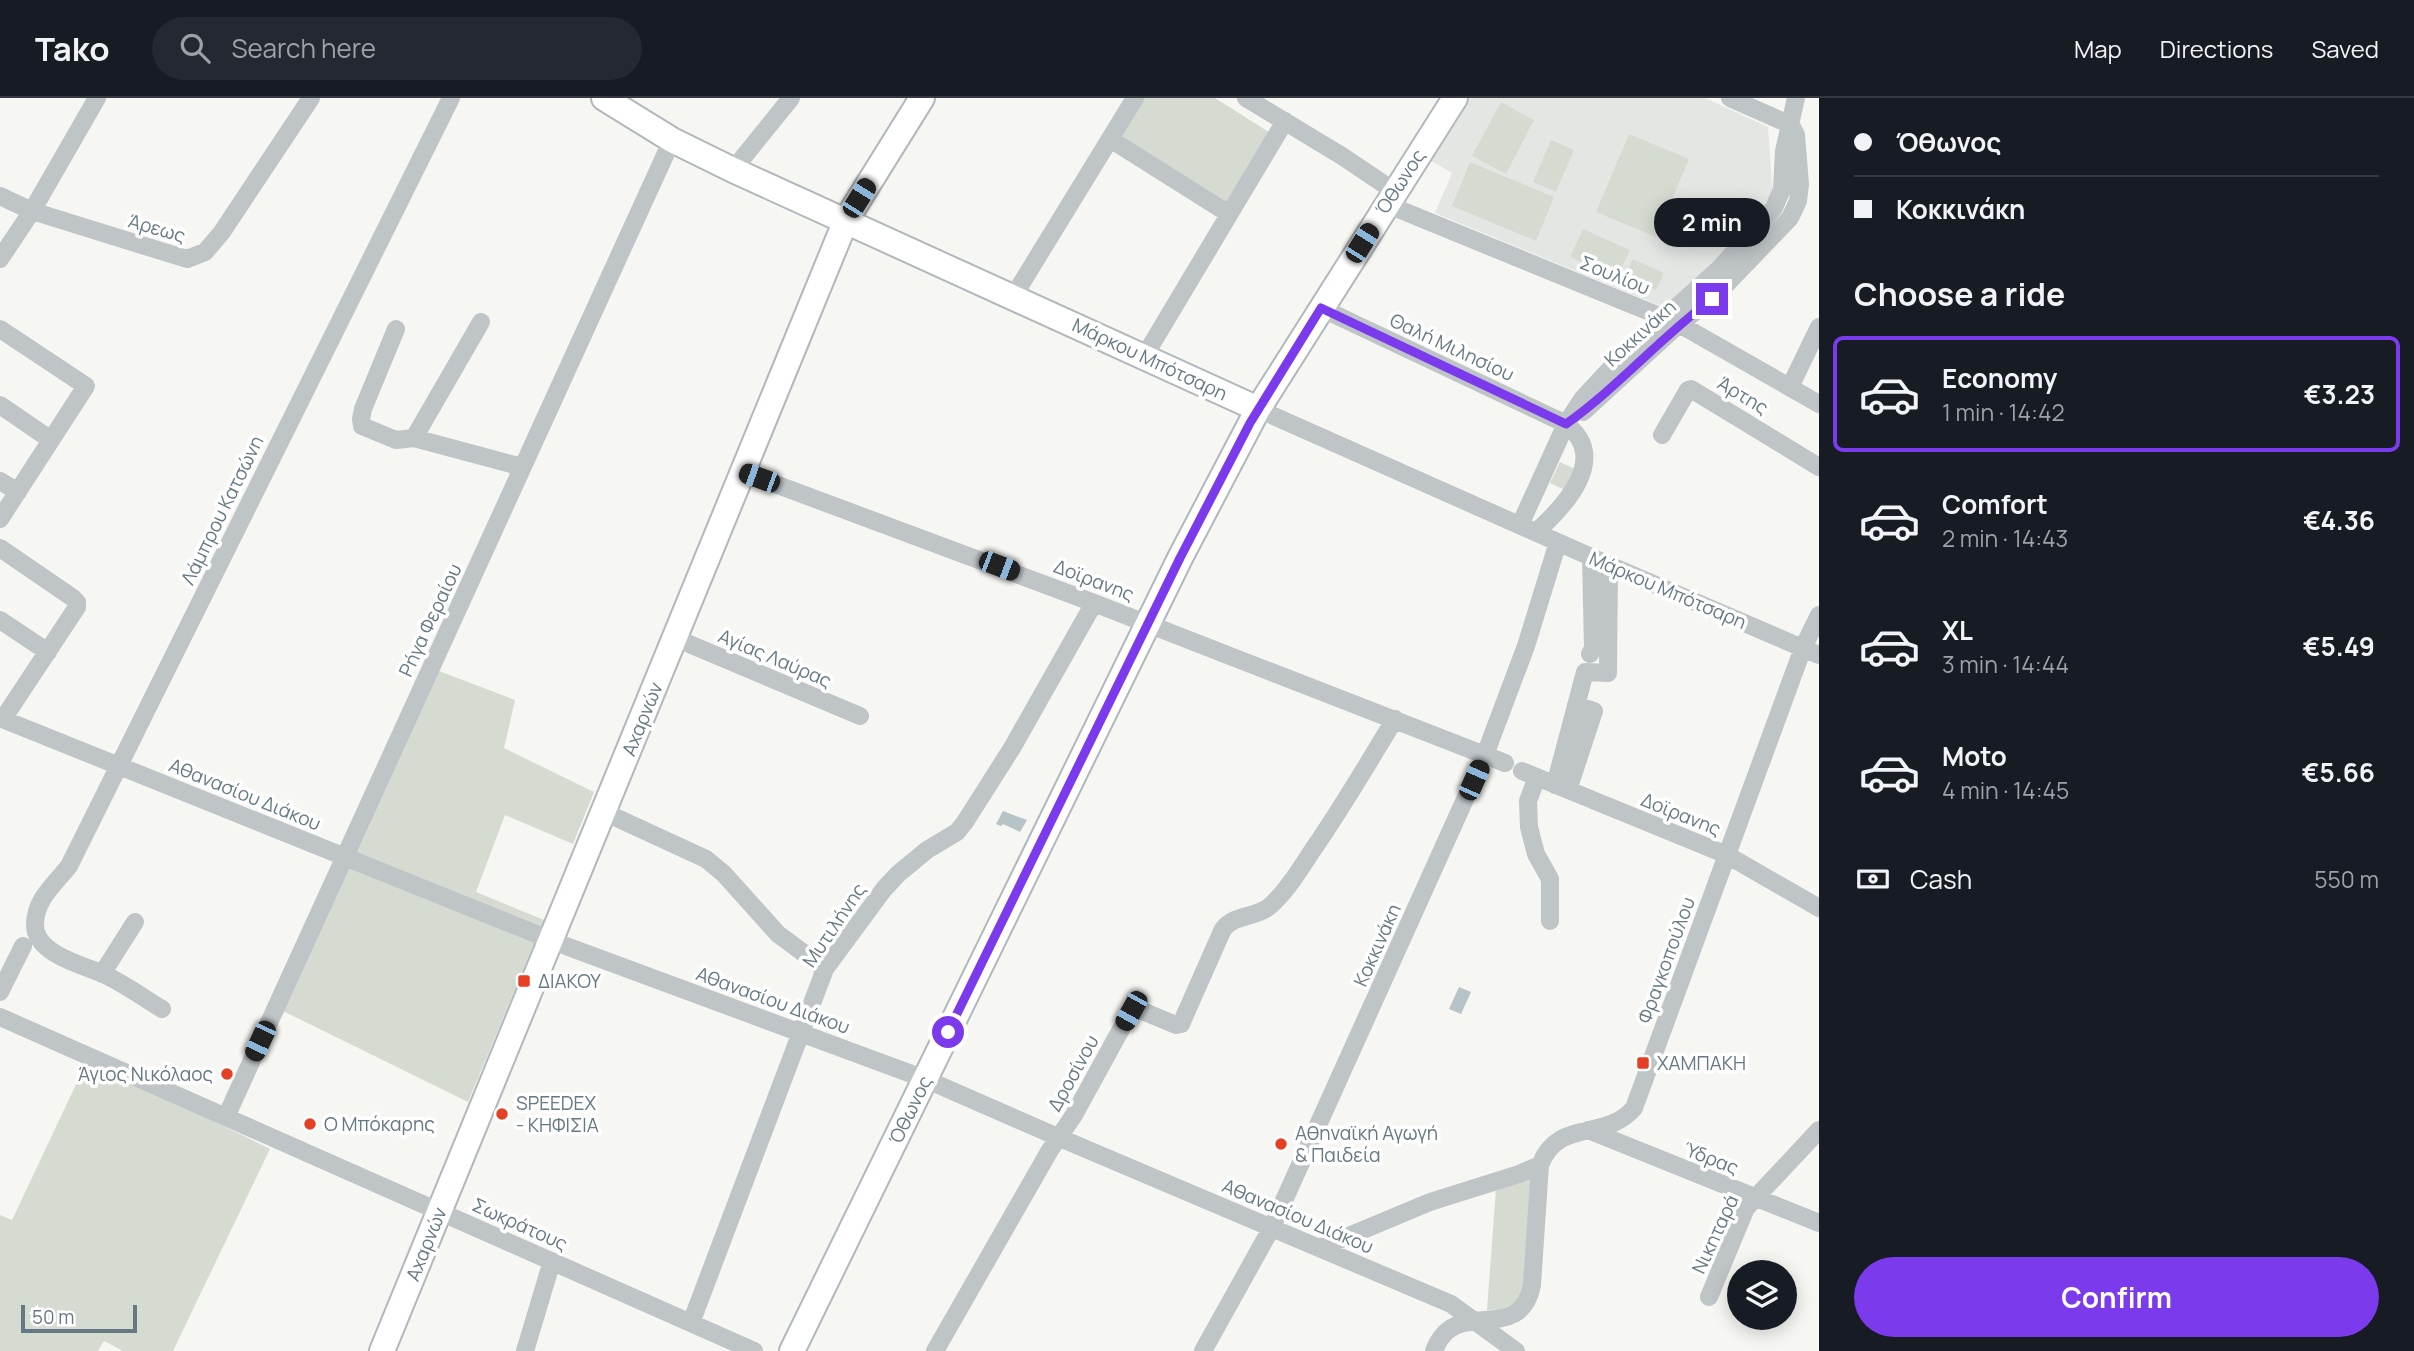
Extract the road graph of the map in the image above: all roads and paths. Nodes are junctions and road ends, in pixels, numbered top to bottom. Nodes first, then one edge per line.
1 (97, 98) edge
2 (311, 98) edge
3 (451, 98) edge
4 (604, 98) edge
5 (790, 98) edge
6 (922, 98) edge
7 (1135, 98) edge
8 (1246, 98) edge
9 (1455, 98) edge
10 (1730, 98) edge
11 (1796, 98) edge
12 (1285, 121) junction
13 (1791, 125) junction
14 (1110, 139) junction
15 (672, 140) junction
16 (733, 170) junction
17 (0, 196) edge
18 (1390, 197) junction
19 (32, 211) junction
20 (1229, 214) junction
21 (846, 220) junction
22 (0, 259) edge
23 (1013, 297) junction
24 (1321, 308) junction
25 (1672, 321) junction
26 (481, 322) dead end
27 (1819, 327) edge
28 (0, 329) edge
29 (396, 329) dead end
30 (1144, 356) junction
31 (1790, 387) junction
32 (1819, 404) edge
33 (0, 405) edge
34 (1258, 409) junction
35 (1566, 424) junction
36 (1662, 435) dead end
37 (414, 438) junction
38 (51, 440) junction
39 (1553, 452) junction
40 (523, 467) junction
41 (1819, 467) edge
42 (1582, 468) junction
43 (743, 472) junction
44 (0, 481) edge
45 (1539, 485) junction
46 (18, 492) junction
47 (1570, 498) junction
48 (0, 519) edge
49 (1528, 528) junction
50 (1558, 542) junction
51 (0, 548) edge
52 (1591, 557) junction
53 (1609, 565) junction
54 (1094, 603) junction
55 (1819, 615) edge
56 (0, 620) edge
57 (1148, 623) junction
58 (675, 638) junction
59 (1811, 651) edge
60 (48, 652) junction
61 (1590, 654) dead end
62 (860, 716) dead end
63 (1, 719) edge
64 (1395, 719) junction
65 (1485, 755) junction
66 (119, 766) junction
67 (1521, 770) junction
68 (1562, 787) junction
69 (604, 812) junction
70 (1727, 855) junction
71 (344, 857) junction
72 (1819, 908) edge
73 (1550, 921) dead end
74 (135, 922) dead end
75 (551, 940) junction
76 (23, 946) dead end
77 (825, 969) junction
78 (102, 974) junction
79 (0, 992) edge
80 (162, 1009) dead end
81 (0, 1017) edge
82 (801, 1033) junction
83 (925, 1079) junction
84 (226, 1117) junction
85 (1588, 1130) junction
86 (1819, 1130) edge
87 (1060, 1138) junction
88 (1541, 1165) junction
89 (1755, 1197) junction
90 (440, 1211) junction
91 (1819, 1223) edge
92 (1272, 1227) junction
93 (1320, 1248) junction
94 (552, 1261) junction
95 (1709, 1297) dead end
96 (1476, 1320) junction
97 (691, 1323) junction
98 (1510, 1349) edge
99 (382, 1351) edge
100 (525, 1351) edge
101 (754, 1351) edge
102 (792, 1351) edge
103 (935, 1351) edge
104 (1203, 1351) edge
105 (1434, 1351) edge

1 - 19 street
2 - 19 street, Άρεως
3 - 66 street, Λάμπρου Κατσώνη
4 - 15 street, Μάρκου Μπότσαρη
5 - 16 street
6 - 21 street, Αχαρνών
7 - 14 street
8 - 12 street, Σουλίου
9 - 18 street, Όθωνος
10 - 13 street
11 - 13 street, Κοκκινάκη
12 - 18 street, Σουλίου
12 - 20 street
13 - 25 street, Κοκκινάκη
14 - 20 street
14 - 23 street
15 - 16 street, Μάρκου Μπότσαρη
15 - 40 street, Ρήγα Φεραίου
16 - 21 street, Μάρκου Μπότσαρη
17 - 19 street, Άρεως
18 - 24 street, Όθωνος
18 - 25 street, Σουλίου
19 - 22 street
20 - 30 street
21 - 23 street, Μάρκου Μπότσαρη
21 - 43 street, Αχαρνών
23 - 30 street, Μάρκου Μπότσαρη
24 - 34 street, Όθωνος
24 - 35 street, Θαλή Μιλησίου
25 - 31 street, Σουλίου
25 - 35 street, Κοκκινάκη
26 - 37 street
27 - 31 street
28 - 38 street
29 - 37 street
30 - 34 street, Μάρκου Μπότσαρη
31 - 32 street, Σουλίου
33 - 38 street
34 - 49 street, Μάρκου Μπότσαρη
34 - 57 street, Όθωνος
35 - 39 street, Κοκκινάκη
35 - 42 street
36 - 41 street, Άρτης
37 - 40 street
38 - 46 street
39 - 42 street
39 - 45 street, Κοκκινάκη
40 - 71 street, Ρήγα Φεραίου
42 - 47 street
43 - 54 street, Δοϊρανης
43 - 58 street, Αχαρνών
44 - 46 street
45 - 47 street
45 - 49 street, Κοκκινάκη
46 - 48 street
47 - 49 street
49 - 50 street, Μάρκου Μπότσαρη
50 - 52 street, Μάρκου Μπότσαρη
50 - 65 street, Κοκκινάκη
51 - 60 street
52 - 53 street, Μάρκου Μπότσαρη
52 - 61 street
53 - 59 street, Μάρκου Μπότσαρη
53 - 68 street
54 - 57 street, Δοϊρανης
54 - 77 street, Μυτιλήνης
55 - 59 street, Φραγκοπούλου
56 - 60 street
57 - 64 street, Δοϊρανης
57 - 83 street, Όθωνος
58 - 62 street, Αγίας Λαύρας
58 - 69 street, Αχαρνών
59 - 70 street, Φραγκοπούλου
60 - 63 street
63 - 66 street, Αθανασίου Διάκου
64 - 65 street, Δοϊρανης
64 - 87 street, Δροσίνου
65 - 67 street, Δοϊρανης
65 - 92 street, Κοκκινάκη
66 - 71 street, Αθανασίου Διάκου
66 - 78 street, Λάμπρου Κατσώνη
67 - 68 street, Δοϊρανης
67 - 73 street
68 - 70 street, Δοϊρανης
69 - 75 street, Αχαρνών
69 - 77 street
70 - 72 street, Δοϊρανης
70 - 85 street, Φραγκοπούλου
71 - 75 street, Αθανασίου Διάκου
71 - 84 street, Ρήγα Φεραίου
74 - 78 street
75 - 82 street, Αθανασίου Διάκου
75 - 90 street, Αχαρνών
76 - 79 street
77 - 82 street, Μυτιλήνης
78 - 80 street
81 - 84 street, Σωκράτους
82 - 83 street, Αθανασίου Διάκου
82 - 97 street, Μυτιλήνης
83 - 87 street, Αθανασίου Διάκου
83 - 102 street, Όθωνος
84 - 90 street, Σωκράτους
85 - 88 street, Φραγκοπούλου
85 - 89 street, Ύδρας
86 - 89 street, Νικηταρά
87 - 92 street, Αθανασίου Διάκου
87 - 103 street, Δροσίνου
88 - 93 street
88 - 96 street
89 - 91 street, Ύδρας
89 - 95 street, Νικηταρά
90 - 94 street, Σωκράτους
90 - 99 street, Αχαρνών
92 - 93 street, Αθανασίου Διάκου
92 - 104 street, Κοκκινάκη
93 - 96 street, Αθανασίου Διάκου
94 - 97 street, Σωκράτους
94 - 100 street
96 - 98 street, Αθανασίου Διάκου
96 - 105 street
97 - 101 street, Σωκράτους

